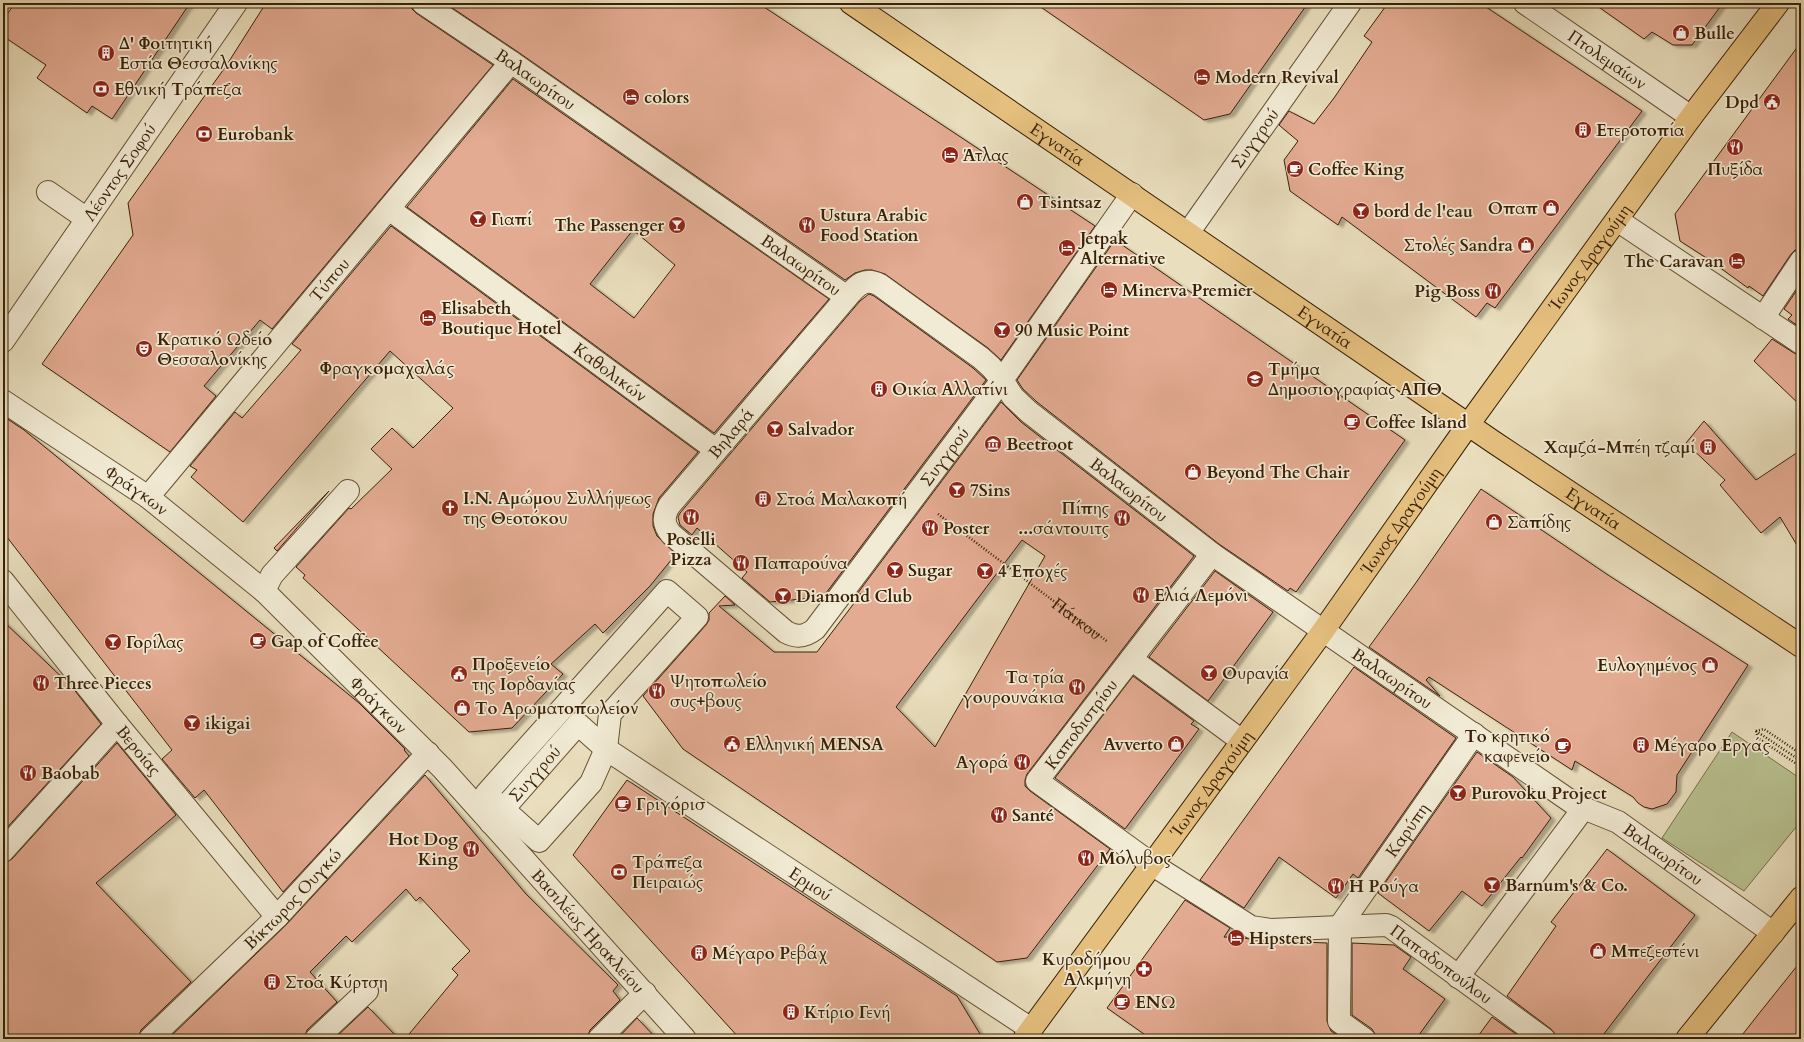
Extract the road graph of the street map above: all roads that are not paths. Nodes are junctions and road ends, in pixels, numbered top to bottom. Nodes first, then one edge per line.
1 (236, 3) edge
2 (423, 3) edge
3 (851, 3) edge
4 (1350, 3) edge
5 (1524, 3) edge
6 (1778, 3) edge
7 (512, 62) junction
8 (1691, 117) junction
9 (48, 192) dead end
10 (1132, 194) junction
11 (389, 209) junction
12 (87, 219) junction
13 (1617, 220) junction
14 (1188, 233) junction
15 (1801, 261) edge
16 (847, 297) junction
17 (1763, 318) junction
18 (3, 341) edge
19 (1801, 344) edge
20 (1002, 380) junction
21 (3, 401) edge
22 (1468, 425) junction
23 (716, 450) junction
24 (348, 491) dead end
25 (148, 497) junction
26 (1212, 554) junction
27 (711, 568) joint
28 (6, 590) edge
29 (264, 591) junction
30 (1323, 631) junction
31 (1801, 646) edge
32 (1131, 659) junction
33 (117, 724) junction
34 (578, 724) joint
35 (1474, 734) junction
36 (1242, 740) junction
37 (606, 749) junction
38 (428, 753) junction
39 (1583, 808) junction
40 (497, 816) junction
41 (3, 851) edge
42 (1153, 865) junction
43 (1801, 898) edge
44 (277, 917) junction
45 (1340, 926) junction
46 (1773, 933) junction
47 (1458, 976) junction
48 (367, 992) dead end
49 (644, 993) junction
50 (1033, 1036) edge
51 (150, 1039) edge
52 (316, 1039) edge
53 (599, 1039) edge
54 (685, 1039) edge
55 (1364, 1039) edge
56 (1544, 1039) edge
57 (1687, 1039) edge

1 - 12 street, Λέοντος Σοφού
2 - 7 street, Βαλαωρίτου
3 - 10 main road, Εγνατία
4 - 14 street, Συγγρού
5 - 8 street, Πτολεμαίων
6 - 8 main road, Ίωνος Δραγούμη
7 - 11 street, Τύπου
7 - 16 street, Βαλαωρίτου
8 - 13 main road, Ίωνος Δραγούμη
9 - 12 street
10 - 14 main road, Εγνατία
10 - 20 street, Συγγρού
11 - 23 street, Καθολικών
11 - 25 street, Τύπου
12 - 18 street, Λέοντος Σοφού
13 - 17 street
13 - 22 main road, Ίωνος Δραγούμη
14 - 22 main road, Εγνατία
15 - 17 street
16 - 20 street, Βαλαωρίτου
16 - 23 street, Βηλαρά
17 - 19 street
20 - 26 street, Βαλαωρίτου
20 - 27 street, Συγγρού
21 - 25 street, Φράγκων
22 - 30 main road, Ίωνος Δραγούμη
22 - 31 main road, Εγνατία
23 - 27 street, Βηλαρά
24 - 29 street
25 - 29 street, Φράγκων
26 - 30 street, Βαλαωρίτου
26 - 32 street, Καποδιστρίου
28 - 33 street, Βεροίας
29 - 38 street, Φράγκων
30 - 35 street, Βαλαωρίτου
30 - 36 main road, Ίωνος Δραγούμη
32 - 36 street
32 - 42 street, Καποδιστρίου
33 - 41 street
33 - 44 street, Βεροίας
34 - 37 street, Ερμού
34 - 40 street, Συγγρού
35 - 39 street, Βαλαωρίτου
35 - 45 street, Καρύπη
36 - 42 main road, Ίωνος Δραγούμη
37 - 40 street
37 - 40 street
37 - 50 street, Ερμού
38 - 40 street, Φράγκων
38 - 44 street, Βίκτωρος Ουγκώ
39 - 46 street, Βαλαωρίτου
39 - 47 street
40 - 49 street, Βασιλέως Ηρακλείου
42 - 45 street, Παπαδοπούλου
42 - 50 main road, Ίωνος Δραγούμη
43 - 46 main road
44 - 51 street, Βίκτωρος Ουγκώ
45 - 47 street, Παπαδοπούλου
45 - 55 street
46 - 57 main road
47 - 56 street, Παπαδοπούλου
48 - 52 street
49 - 53 street
49 - 54 street, Βασιλέως Ηρακλείου

